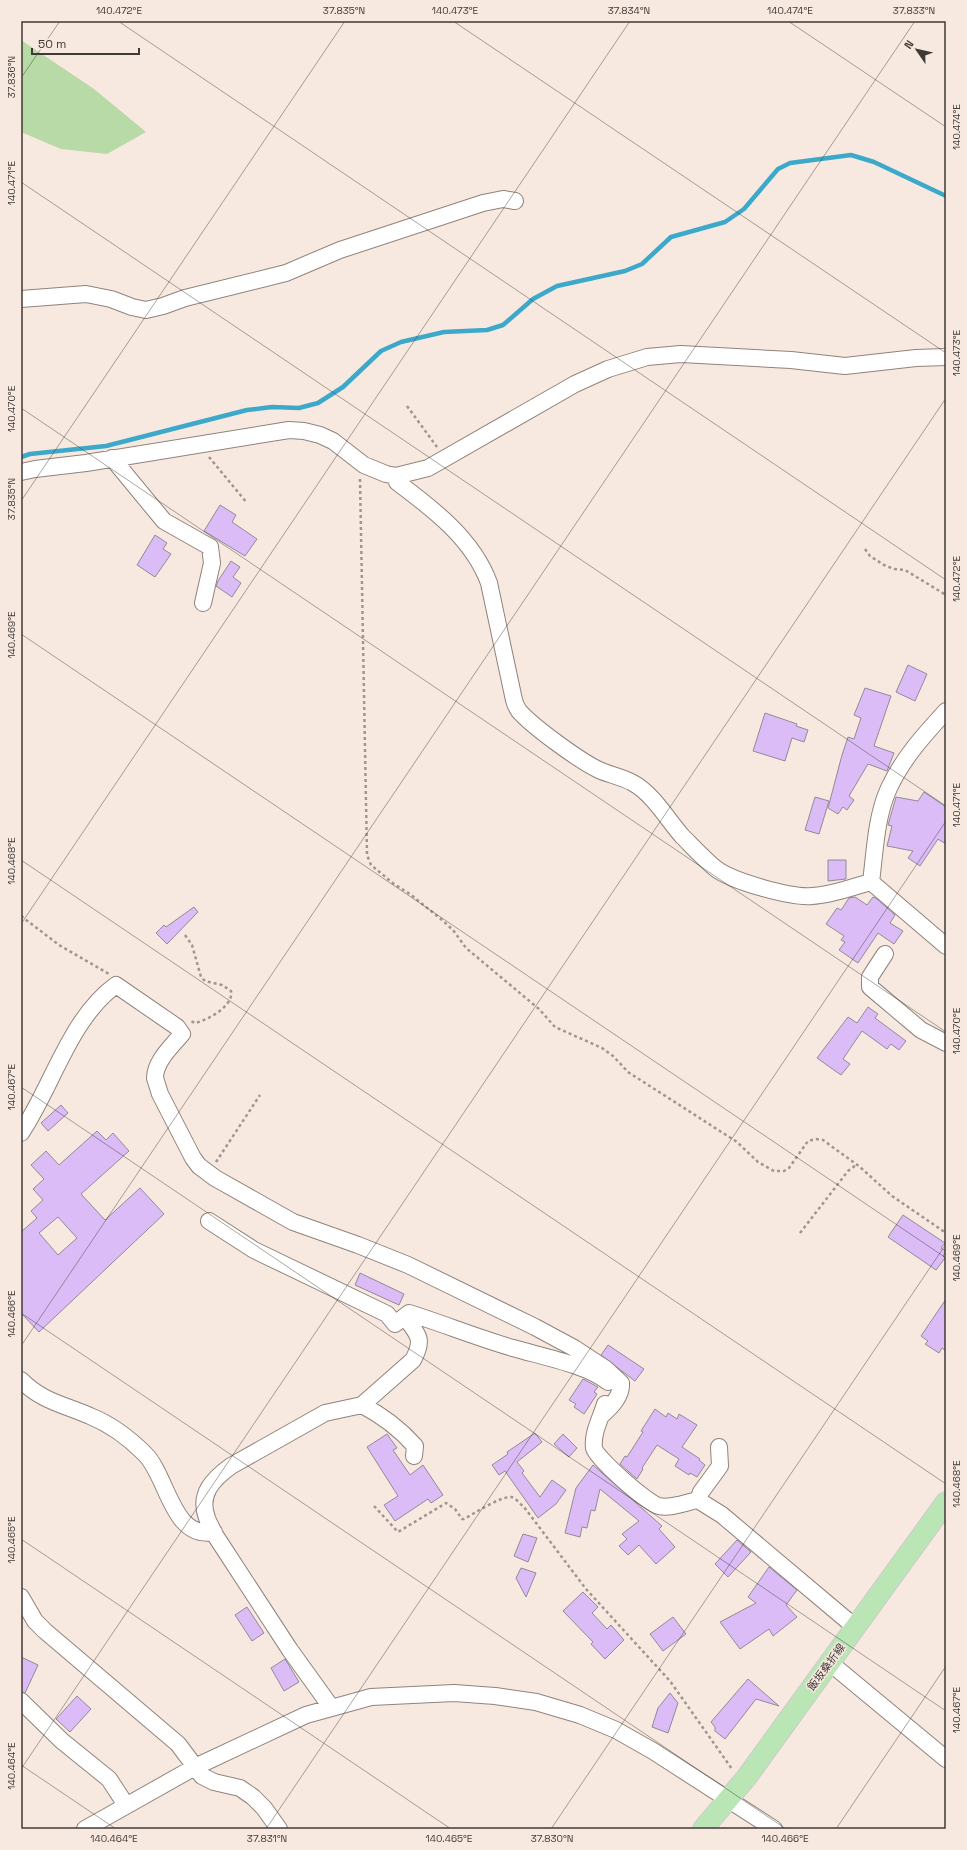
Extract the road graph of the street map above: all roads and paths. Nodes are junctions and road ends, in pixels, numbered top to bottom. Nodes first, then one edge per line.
1 (515, 201) dead end
2 (21, 298) edge
3 (946, 357) edge
4 (407, 406) dead end
5 (199, 444) junction
6 (112, 458) junction
7 (360, 461) junction
8 (441, 461) junction
9 (21, 472) edge
10 (397, 482) dead end
11 (247, 503) dead end
12 (865, 549) dead end
13 (946, 595) edge
14 (203, 603) dead end
15 (946, 711) edge
16 (871, 882) junction
17 (21, 916) edge
18 (185, 934) dead end
19 (946, 946) edge
20 (885, 954) dead end
21 (116, 985) junction
22 (190, 1020) dead end
23 (946, 1043) edge
24 (260, 1095) dead end
25 (21, 1133) edge
26 (856, 1164) junction
27 (209, 1174) junction
28 (209, 1222) dead end
29 (800, 1233) dead end
30 (946, 1233) edge
31 (405, 1317) junction
32 (21, 1380) edge
33 (362, 1405) junction
34 (602, 1414) junction
35 (719, 1447) dead end
36 (414, 1456) dead end
37 (698, 1500) junction
38 (946, 1502) edge
39 (374, 1506) dead end
40 (214, 1532) junction
41 (21, 1598) edge
42 (855, 1627) junction
43 (829, 1662) junction
44 (21, 1701) edge
45 (331, 1707) junction
46 (946, 1759) edge
47 (195, 1767) junction
48 (742, 1783) junction
49 (728, 1800) junction
50 (126, 1805) junction
51 (85, 1829) edge
52 (279, 1829) edge
53 (703, 1829) edge
54 (774, 1829) edge

1 - 2 street
3 - 8 street
4 - 8 path
5 - 6 street
5 - 7 street
5 - 11 path
6 - 9 street
6 - 14 street
7 - 8 street
7 - 26 path
10 - 16 street
12 - 13 path
15 - 16 street
16 - 19 street
17 - 21 path
18 - 22 path
20 - 23 street
21 - 25 street
21 - 27 street
24 - 27 path
26 - 29 path
26 - 30 path
27 - 34 street
28 - 31 street
31 - 33 street
31 - 34 street
32 - 40 street
33 - 36 street
33 - 40 street
34 - 37 street
35 - 37 street
37 - 42 street
38 - 42 main road, 飯坂桑折線
39 - 48 path
40 - 45 street
41 - 47 street
42 - 43 main road, 飯坂桑折線
43 - 46 street
43 - 48 main road, 飯坂桑折線
44 - 50 street
45 - 47 street
45 - 49 street
47 - 50 street
47 - 52 street
48 - 49 main road, 飯坂桑折線
49 - 53 main road, 飯坂桑折線
49 - 54 street
50 - 51 street

